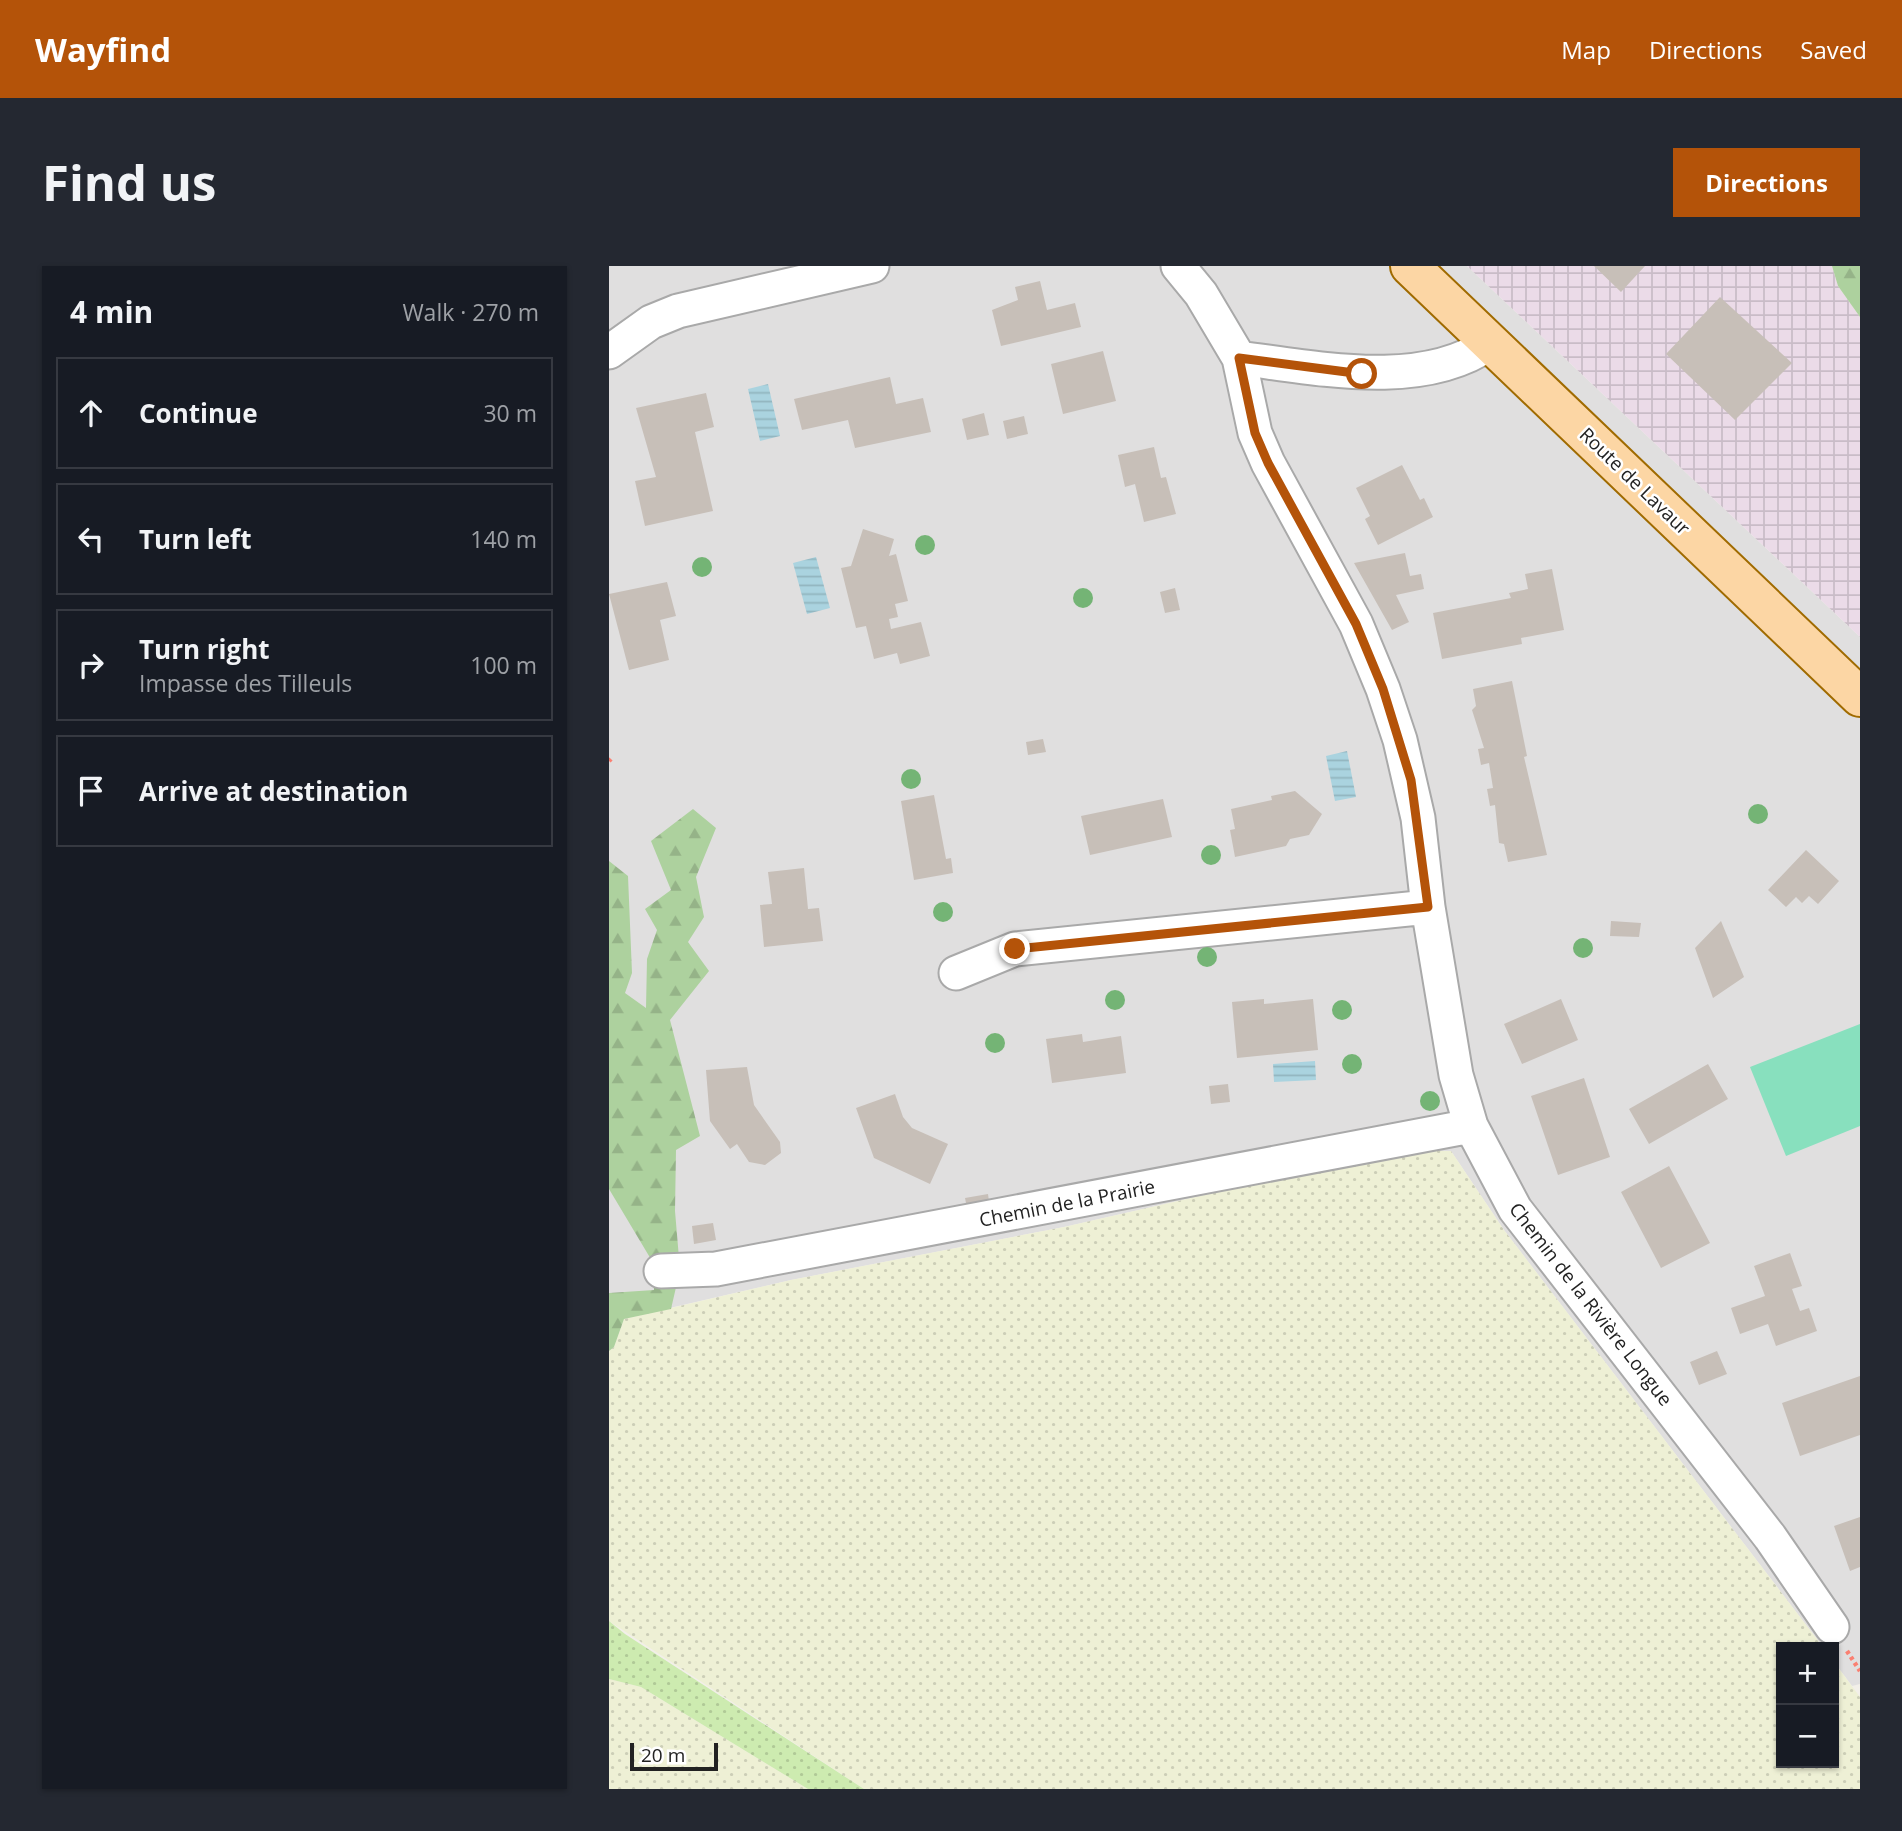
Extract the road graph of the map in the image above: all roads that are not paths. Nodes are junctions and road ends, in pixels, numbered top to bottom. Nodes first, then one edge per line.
1 (872, 266) edge
2 (1178, 266) edge
3 (1410, 266) edge
4 (1490, 343) junction
5 (609, 352) edge
6 (1239, 358) junction
7 (1860, 697) edge
8 (1428, 907) junction
9 (956, 973) dead end
10 (1471, 1126) junction
11 (661, 1271) dead end
12 (1832, 1627) dead end

1 - 5 street
2 - 6 street, Chemin de la Rivière Longue
3 - 4 main road, Route de Lavaur
4 - 6 street
4 - 7 main road, Route de Lavaur
6 - 8 street, Chemin de la Rivière Longue
8 - 9 street
8 - 10 street, Chemin de la Rivière Longue
10 - 11 street, Chemin de la Prairie
10 - 12 street, Chemin de la Rivière Longue

